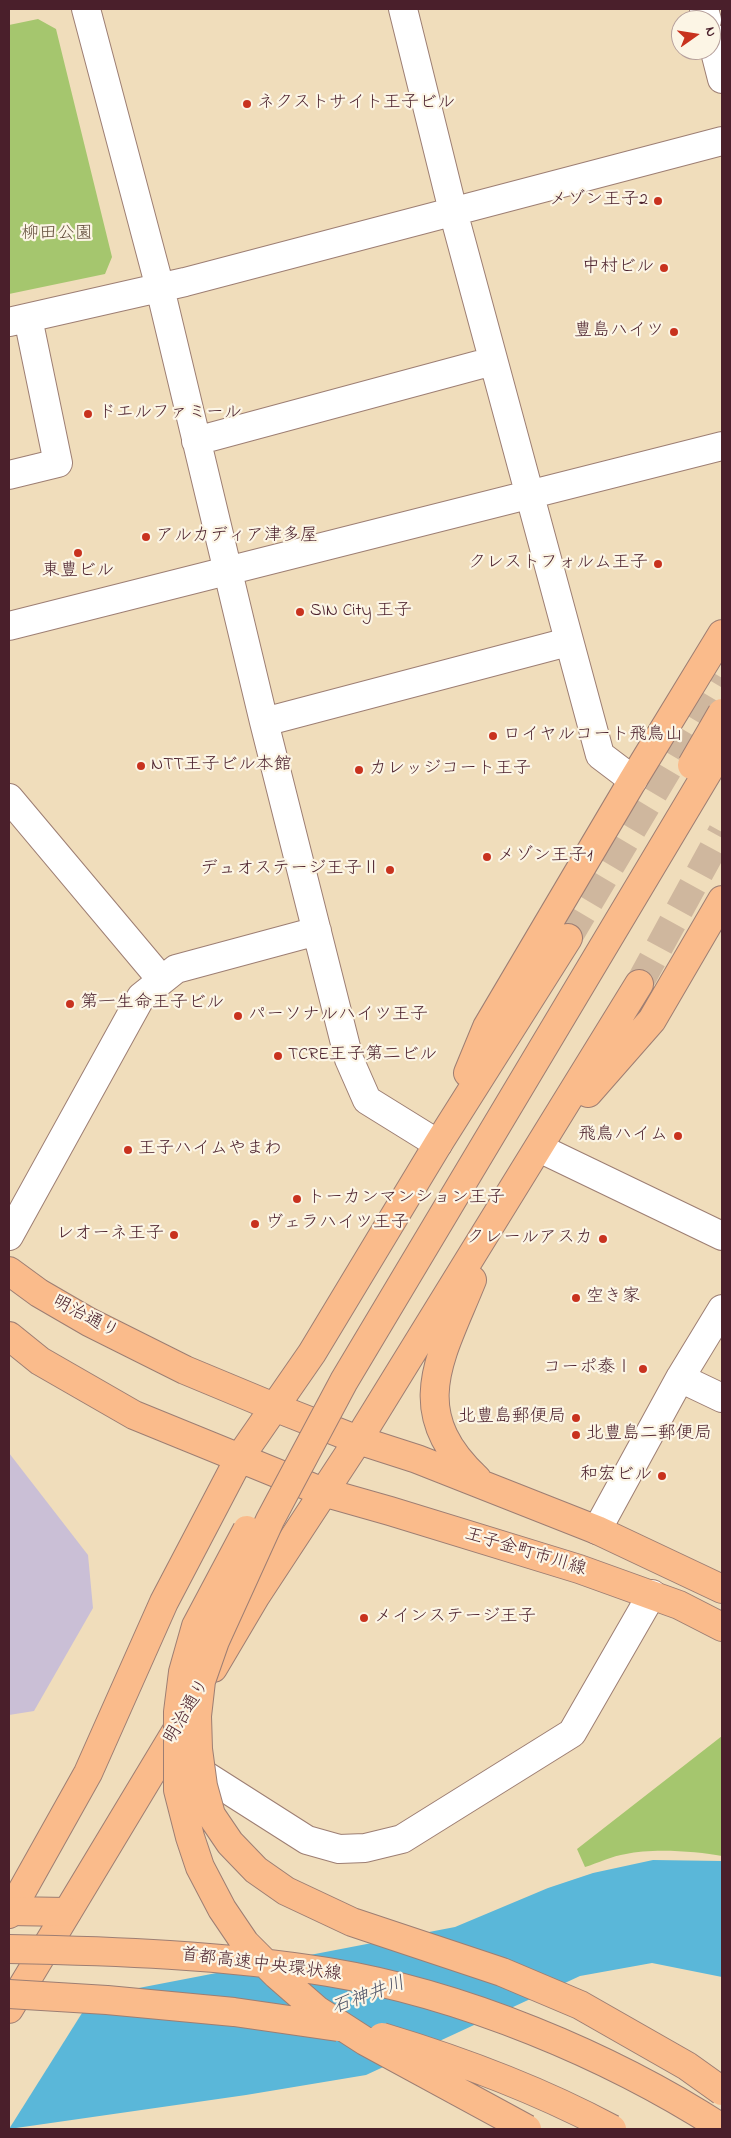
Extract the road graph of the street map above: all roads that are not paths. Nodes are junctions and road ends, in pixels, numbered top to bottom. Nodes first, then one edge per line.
1 (86, 9) edge
2 (403, 9) edge
3 (717, 60) edge
4 (722, 79) edge
5 (722, 141) edge
6 (453, 211) junction
7 (160, 288) junction
8 (19, 320) edge
9 (493, 361) junction
10 (196, 441) junction
11 (722, 446) edge
12 (9, 475) edge
13 (531, 495) junction
14 (229, 571) junction
15 (9, 626) edge
16 (722, 634) edge
17 (568, 642) junction
18 (722, 713) edge
19 (264, 722) junction
20 (722, 748) edge
21 (633, 780) junction
22 (9, 798) edge
23 (722, 900) edge
24 (317, 932) junction
25 (568, 938) tunnel mouth
26 (160, 979) junction
27 (639, 984) tunnel mouth
28 (438, 1144) junction
29 (539, 1148) junction
30 (498, 1213) junction
31 (9, 1236) edge
32 (722, 1236) edge
33 (9, 1271) edge
34 (722, 1309) edge
35 (9, 1336) edge
36 (680, 1378) junction
37 (722, 1398) edge
38 (274, 1407) junction
39 (358, 1440) junction
40 (240, 1457) junction
41 (483, 1485) junction
42 (322, 1492) junction
43 (597, 1530) junction
44 (722, 1589) edge
45 (652, 1594) junction
46 (722, 1627) edge
47 (166, 1749) junction
48 (9, 1912) edge
49 (67, 1912) junction
50 (9, 1949) edge
51 (9, 1994) edge
52 (9, 2009) edge
53 (722, 2090) edge
54 (722, 2128) edge
55 (527, 2129) edge
56 (612, 2129) edge

1 - 7 street
2 - 6 street
3 - 4 street
5 - 6 street
6 - 7 street
6 - 9 street
7 - 8 street
7 - 10 street
8 - 12 street
9 - 10 street
9 - 13 street
10 - 14 street
11 - 13 street
13 - 14 street
13 - 17 street
14 - 15 street
14 - 19 street
16 - 21 main road
17 - 19 street
17 - 21 street
18 - 55 main road, bridge
19 - 24 street
20 - 53 main road, bridge
21 - 28 main road
22 - 26 street
23 - 29 main road
24 - 26 street
24 - 28 street
25 - 28 main road
26 - 31 street
27 - 29 main road
28 - 38 main road
29 - 30 main road
29 - 32 street
30 - 39 main road, 明治通り
30 - 41 main road
33 - 38 main road, 明治通り
34 - 36 street
35 - 40 main road
36 - 37 street
36 - 43 street
38 - 39 main road, 明治通り
38 - 40 main road
39 - 41 main road
39 - 42 main road, 明治通り
40 - 42 main road
40 - 48 main road
41 - 43 main road
42 - 45 main road, 王子金町市川線
42 - 47 main road, 明治通り
43 - 44 main road
45 - 46 main road, 王子金町市川線
45 - 47 street
47 - 49 main road, 明治通り
48 - 49 main road
49 - 52 main road, 明治通り
50 - 54 main road, 首都高速中央環状線, bridge
51 - 56 main road, bridge

